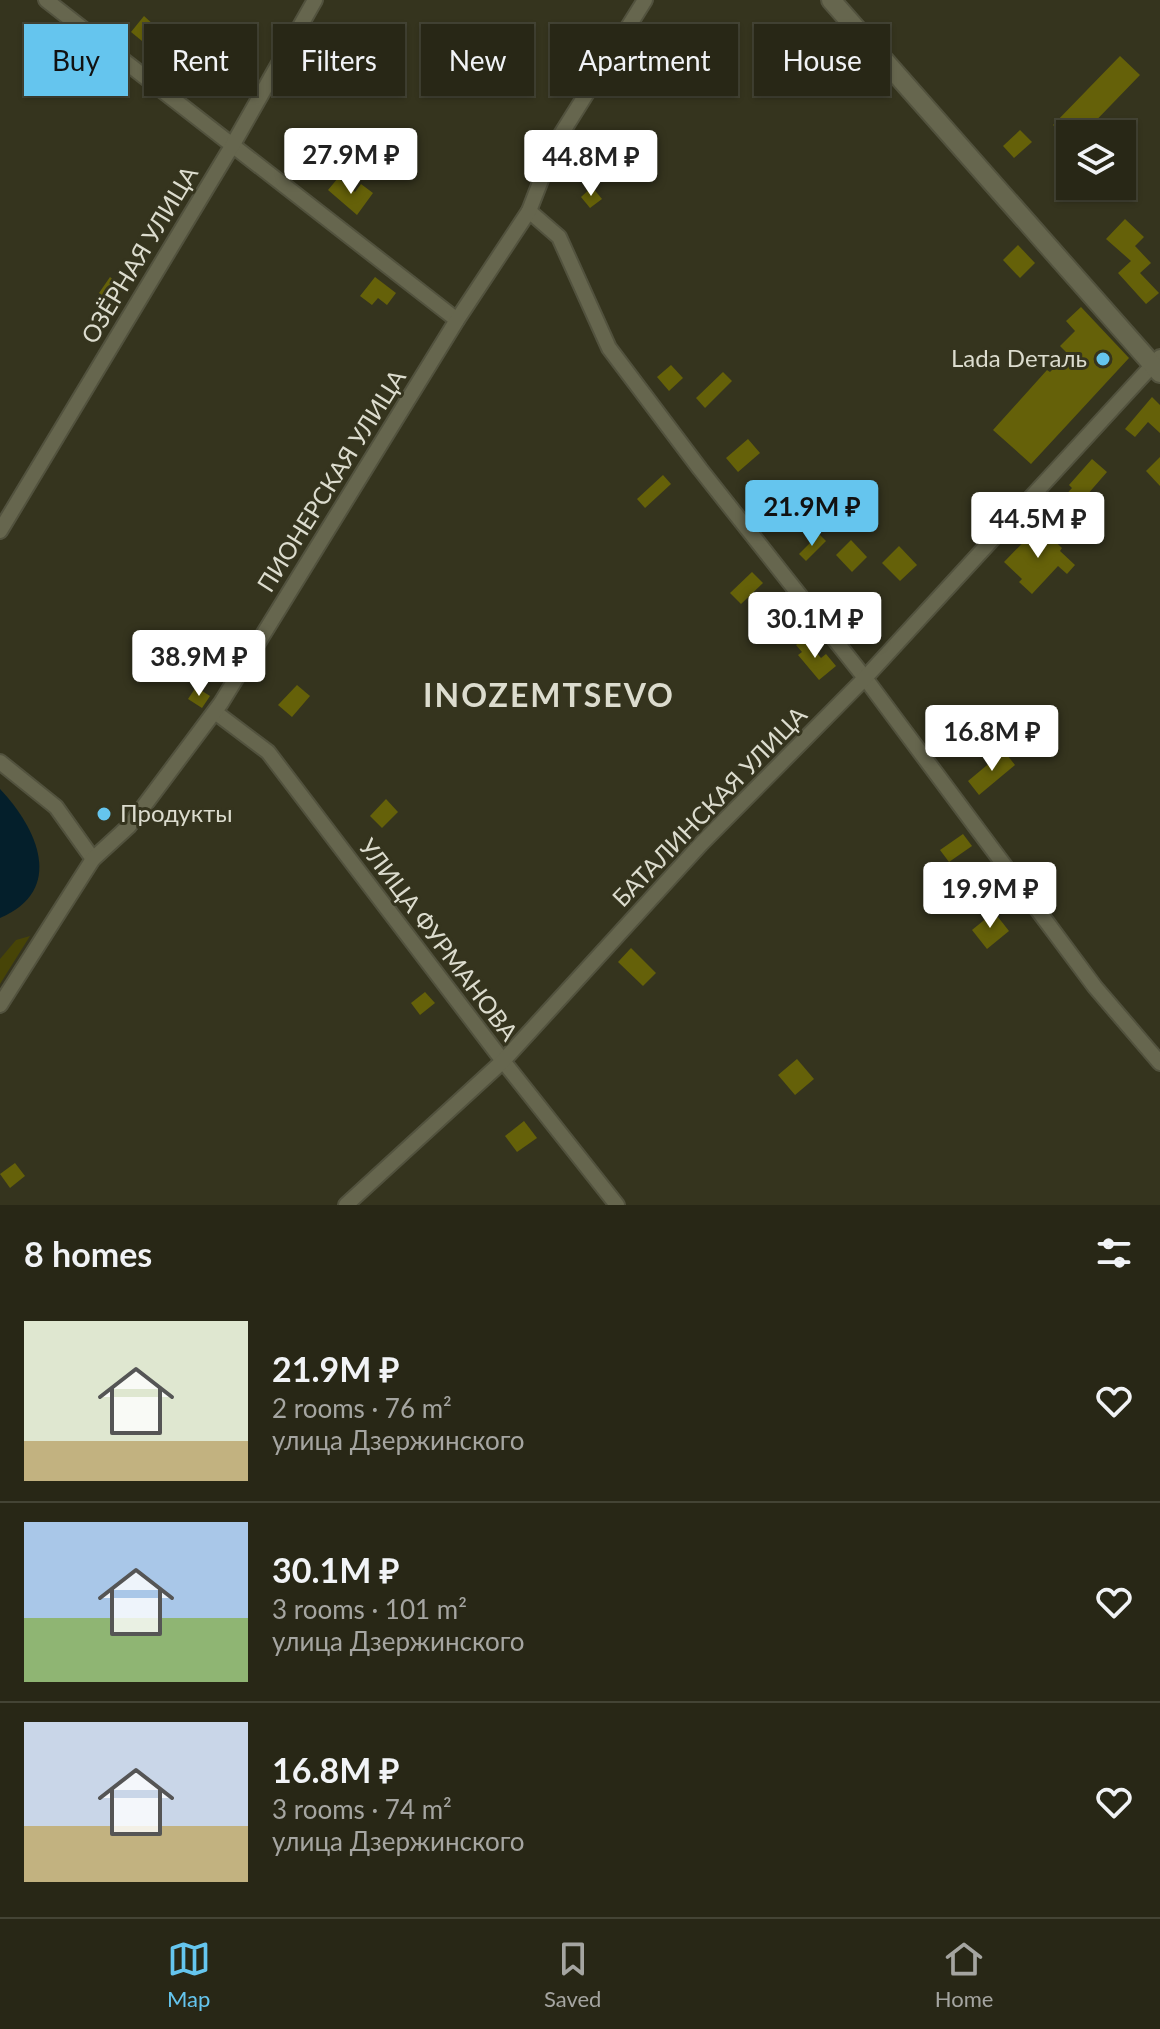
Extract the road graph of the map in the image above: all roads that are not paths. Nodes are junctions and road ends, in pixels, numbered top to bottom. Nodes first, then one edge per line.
1 (46, 0) edge
2 (315, 0) edge
3 (645, 0) edge
4 (831, 0) edge
5 (232, 146) junction
6 (529, 211) junction
7 (457, 320) junction
8 (1158, 365) edge
9 (0, 531) edge
10 (865, 678) junction
11 (215, 712) junction
12 (0, 762) edge
13 (93, 859) junction
14 (0, 1005) edge
15 (503, 1061) junction
16 (1160, 1063) edge
17 (346, 1205) edge
18 (617, 1205) edge

1 - 5 street
2 - 5 street, ОЗЁРНАЯ УЛИЦА
3 - 6 street, ПИОНЕРСКАЯ УЛИЦА
4 - 8 main road
5 - 7 street
5 - 9 street, ОЗЁРНАЯ УЛИЦА
6 - 7 street, ПИОНЕРСКАЯ УЛИЦА
6 - 10 street
7 - 11 street, ПИОНЕРСКАЯ УЛИЦА
8 - 10 street, БАТАЛИНСКАЯ УЛИЦА
10 - 15 street, БАТАЛИНСКАЯ УЛИЦА
10 - 16 street
11 - 13 street, ПИОНЕРСКАЯ УЛИЦА
11 - 15 street, УЛИЦА ФУРМАНОВА
12 - 13 street
13 - 14 street, ПИОНЕРСКАЯ УЛИЦА
15 - 17 street, БАТАЛИНСКАЯ УЛИЦА
15 - 18 street, УЛИЦА ФУРМАНОВА

